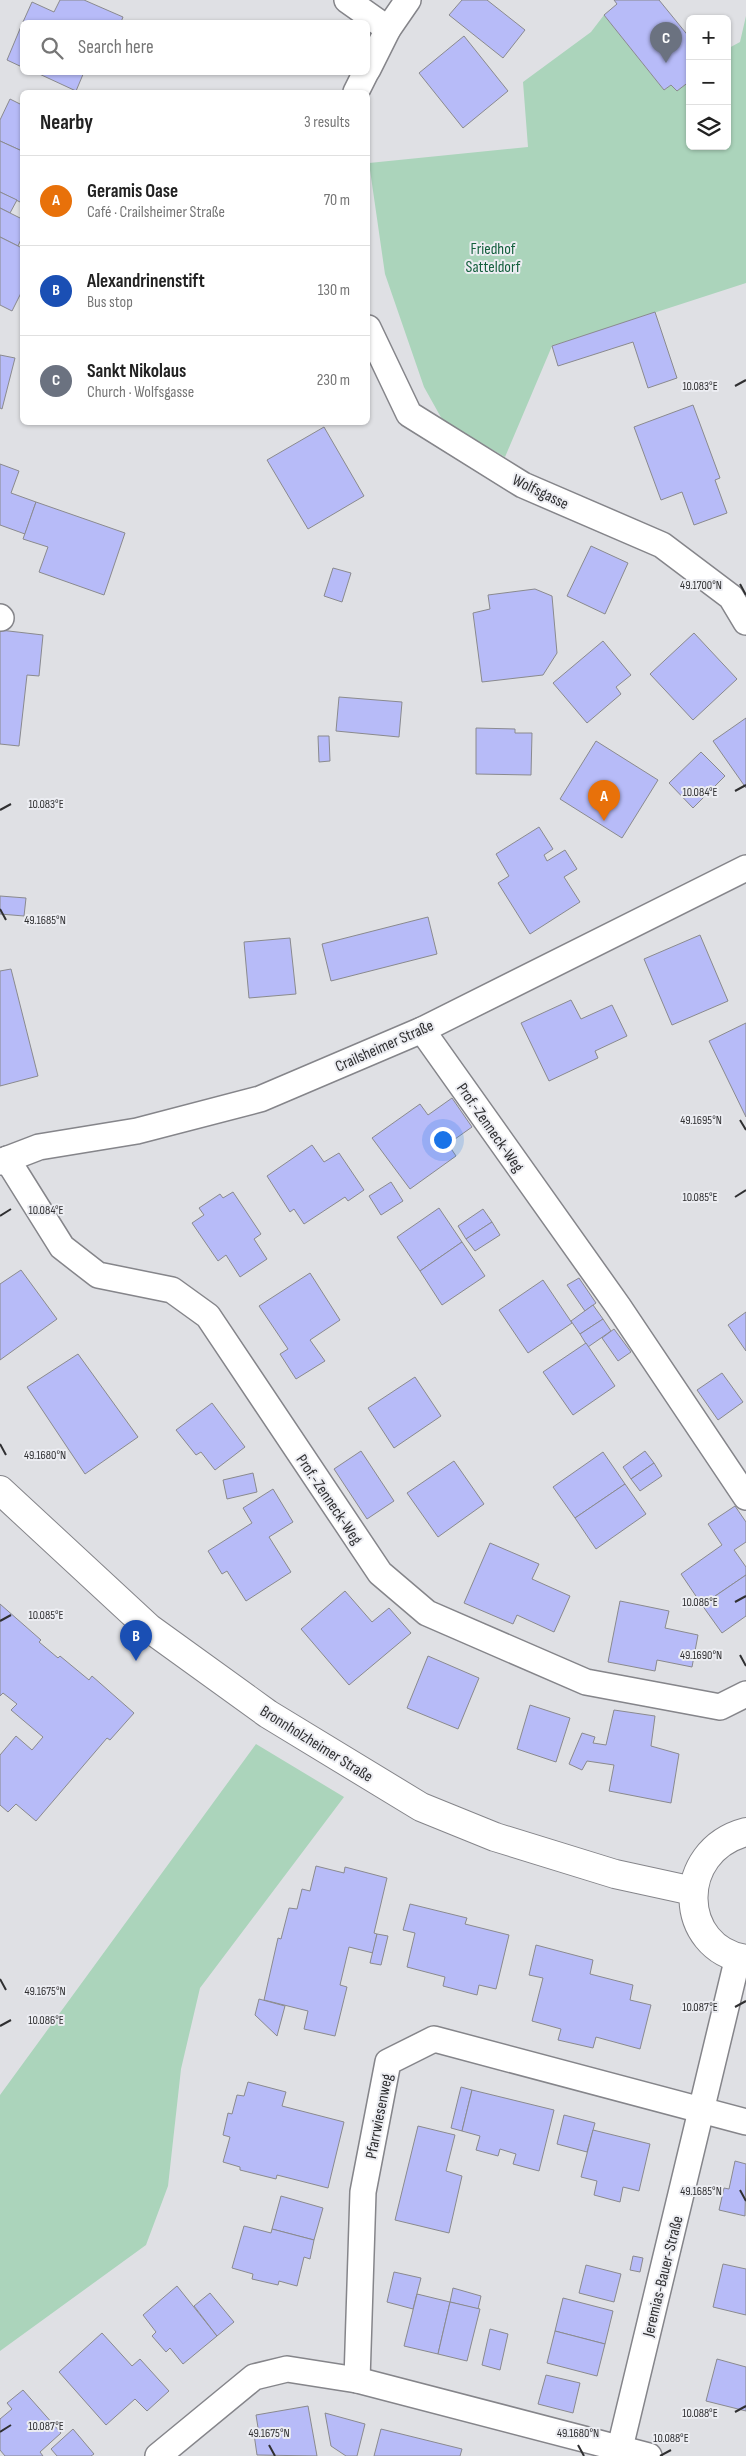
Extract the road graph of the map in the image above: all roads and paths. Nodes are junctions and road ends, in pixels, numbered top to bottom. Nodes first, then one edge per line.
1 (347, 0) edge
2 (408, 0) edge
3 (388, 29) junction
4 (370, 65) edge
5 (365, 75) edge
6 (357, 90) edge
7 (370, 332) edge
8 (746, 622) edge
9 (746, 868) edge
10 (422, 1030) junction
11 (4, 1160) edge
12 (0, 1490) edge
13 (746, 1497) edge
14 (746, 1694) edge
15 (746, 1832) edge
16 (692, 1891) junction
17 (742, 1958) edge
18 (703, 2112) junction
19 (746, 2122) edge
20 (357, 2380) junction
21 (618, 2453) edge
22 (158, 2456) edge
23 (649, 2456) edge

1 - 3 street
2 - 3 street
3 - 4 street
5 - 6 street
7 - 8 street, Wolfsgasse
9 - 10 street, Crailsheimer Straße
10 - 11 street, Crailsheimer Straße
10 - 13 street, Prof.-Zenneck-Weg
11 - 14 street, Prof.-Zenneck-Weg
12 - 16 street, Bronnholzheimer Straße
15 - 16 street
16 - 17 street
17 - 18 street, Jeremias-Bauer-Straße
18 - 19 street
18 - 20 street, Pfarrwiesenweg
18 - 21 street, Jeremias-Bauer-Straße
20 - 21 street
20 - 22 street
21 - 23 street

